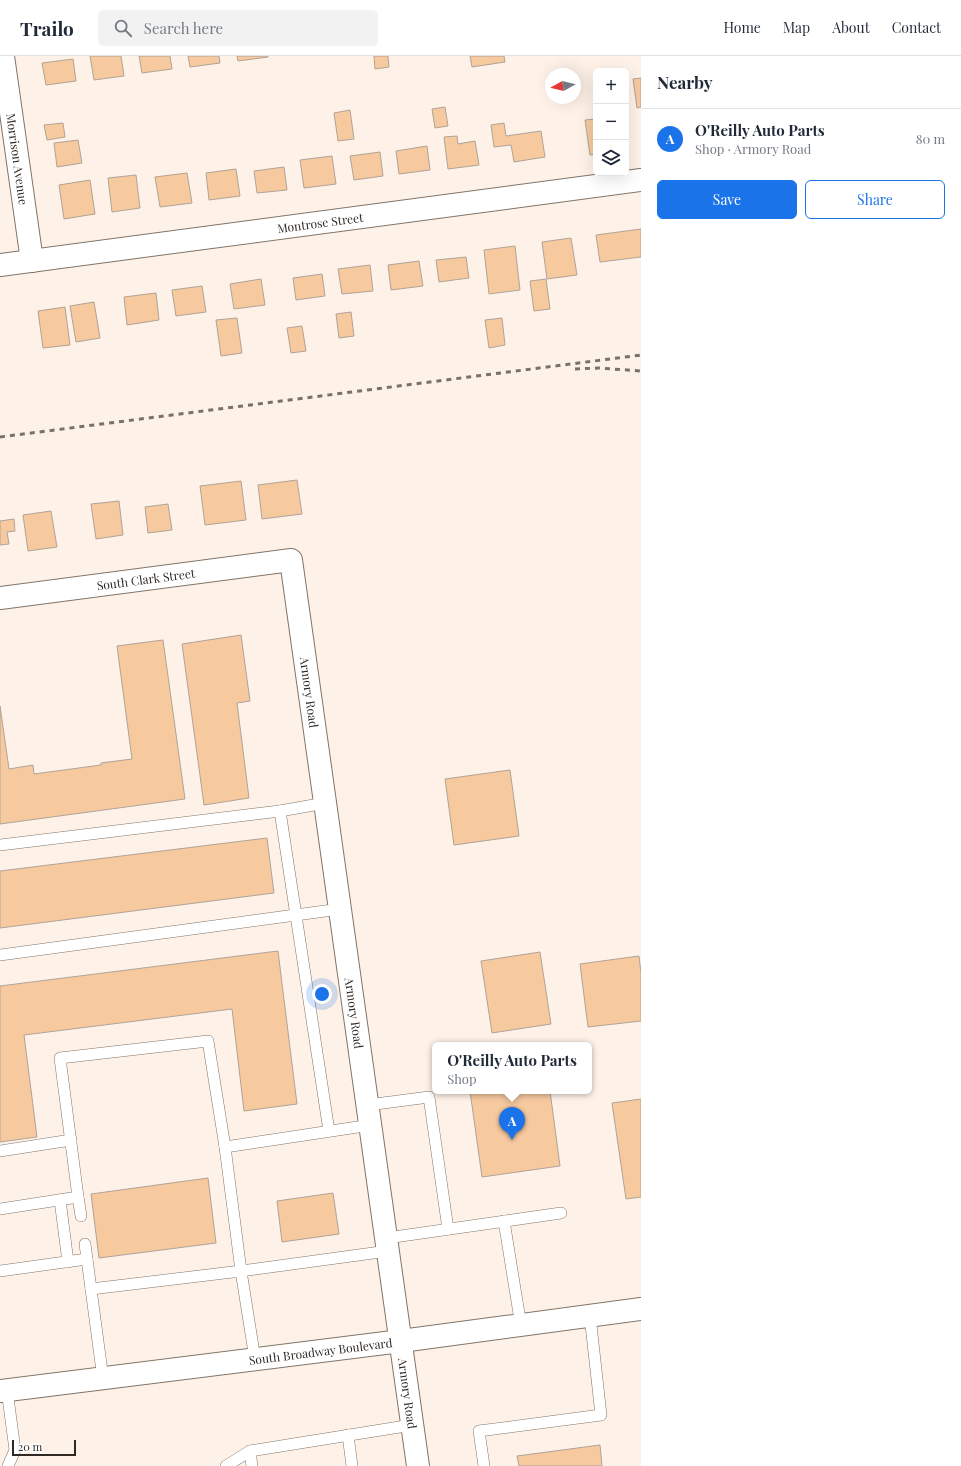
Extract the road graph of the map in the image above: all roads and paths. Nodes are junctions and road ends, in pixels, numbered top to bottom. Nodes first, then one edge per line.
1 (3, 56) edge
2 (641, 180) edge
3 (32, 261) junction
4 (0, 265) edge
5 (291, 560) joint
6 (0, 598) edge
7 (325, 803) junction
8 (280, 811) junction
9 (0, 845) edge
10 (340, 909) junction
11 (296, 915) junction
12 (0, 955) edge
13 (369, 1115) junction
14 (329, 1131) junction
15 (71, 1140) junction
16 (224, 1147) junction
17 (0, 1151) edge
18 (78, 1197) junction
19 (60, 1200) junction
20 (0, 1209) edge
21 (561, 1214) dead end
22 (81, 1216) dead end
23 (504, 1222) junction
24 (448, 1229) junction
25 (85, 1244) dead end
26 (388, 1244) junction
27 (87, 1259) junction
28 (68, 1262) junction
29 (241, 1270) junction
30 (0, 1271) edge
31 (91, 1288) junction
32 (641, 1309) edge
33 (590, 1316) junction
34 (521, 1326) junction
35 (401, 1341) junction
36 (255, 1359) junction
37 (103, 1379) junction
38 (3, 1391) edge
39 (412, 1425) junction
40 (348, 1435) junction
41 (250, 1451) junction
42 (351, 1464) edge
43 (8, 1466) edge
44 (226, 1466) edge
45 (252, 1466) edge
46 (418, 1466) edge
47 (484, 1466) edge

1 - 3 street, Morrison Avenue
2 - 3 street, Montrose Street
3 - 4 street, Montrose Street
5 - 6 street, South Clark Street
5 - 7 street, Armory Road
7 - 8 lane
7 - 10 street, Armory Road
8 - 9 lane
8 - 11 lane
10 - 11 lane
10 - 13 street, Armory Road
11 - 12 lane
11 - 14 lane
13 - 14 lane
13 - 24 lane
13 - 26 street, Armory Road
14 - 16 lane
15 - 16 lane
15 - 17 lane
15 - 18 lane
16 - 29 lane
18 - 19 lane
18 - 22 lane
19 - 20 lane
19 - 28 lane
21 - 23 lane
23 - 24 lane
23 - 34 lane
24 - 26 lane
25 - 27 lane
26 - 29 lane
26 - 35 street, Armory Road
27 - 28 lane
27 - 31 lane
28 - 30 lane
29 - 31 lane
29 - 36 lane
31 - 37 lane
32 - 33 street, South Broadway Boulevard
33 - 34 street, South Broadway Boulevard
33 - 47 lane
34 - 35 street, South Broadway Boulevard
35 - 36 street, South Broadway Boulevard
35 - 39 street, Armory Road
36 - 37 street, South Broadway Boulevard
37 - 38 street, South Broadway Boulevard
38 - 43 lane
39 - 40 lane
39 - 46 street, Armory Road
40 - 41 lane
40 - 42 lane
41 - 44 lane
41 - 45 lane

